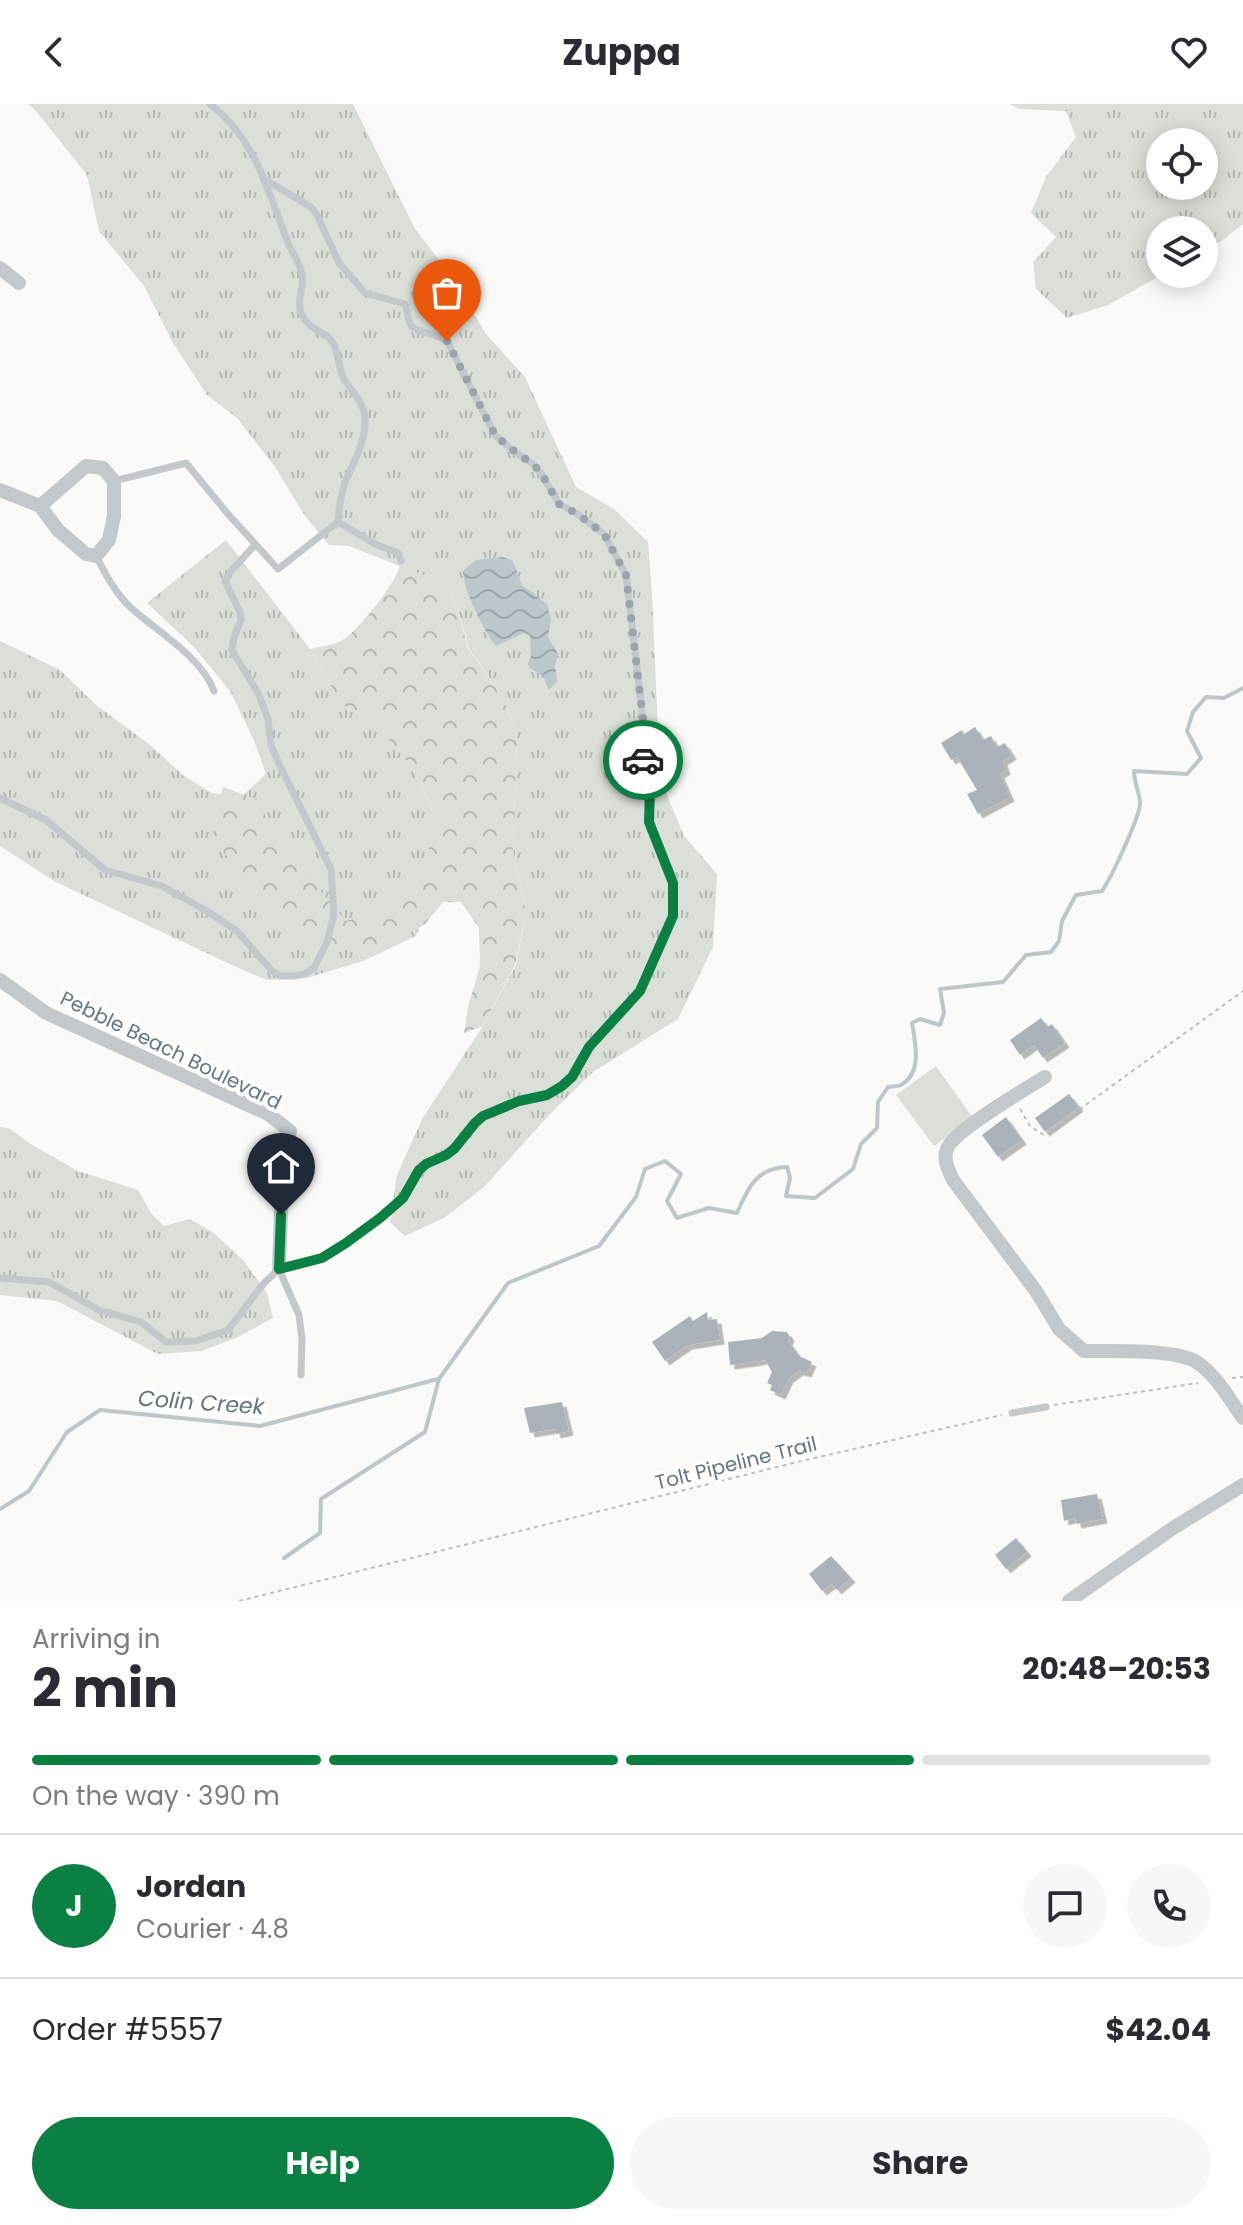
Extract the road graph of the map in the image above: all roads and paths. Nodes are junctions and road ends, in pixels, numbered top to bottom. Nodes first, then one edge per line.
1 (210, 104) edge
2 (264, 179) junction
3 (0, 268) edge
4 (19, 283) dead end
5 (114, 481) junction
6 (0, 490) edge
7 (40, 506) junction
8 (338, 522) junction
9 (255, 545) junction
10 (96, 556) junction
11 (401, 561) dead end
12 (214, 691) dead end
13 (0, 798) edge
14 (0, 980) edge
15 (1243, 991) edge
16 (1045, 1077) dead end
17 (1014, 1097) junction
18 (279, 1269) junction
19 (0, 1278) edge
20 (301, 1375) dead end
21 (1243, 1377) edge
22 (1216, 1380) junction
23 (1046, 1407) joint
24 (1012, 1413) joint
25 (1243, 1418) edge
26 (1243, 1485) edge
27 (239, 1601) edge
28 (1069, 1601) edge

1 - 2 lane
2 - 8 lane
2 - 18 lane
3 - 4 street
5 - 7 street
5 - 9 lane
5 - 10 street
6 - 7 street
7 - 10 street
8 - 9 lane
8 - 11 lane
9 - 13 lane
10 - 12 lane
14 - 18 street, Pebble Beach Boulevard
15 - 17 path
16 - 17 street
17 - 22 street
18 - 19 lane
18 - 20 lane
21 - 22 path
22 - 23 path
22 - 25 street
23 - 24 lane
24 - 27 path, Tolt Pipeline Trail
26 - 28 street

